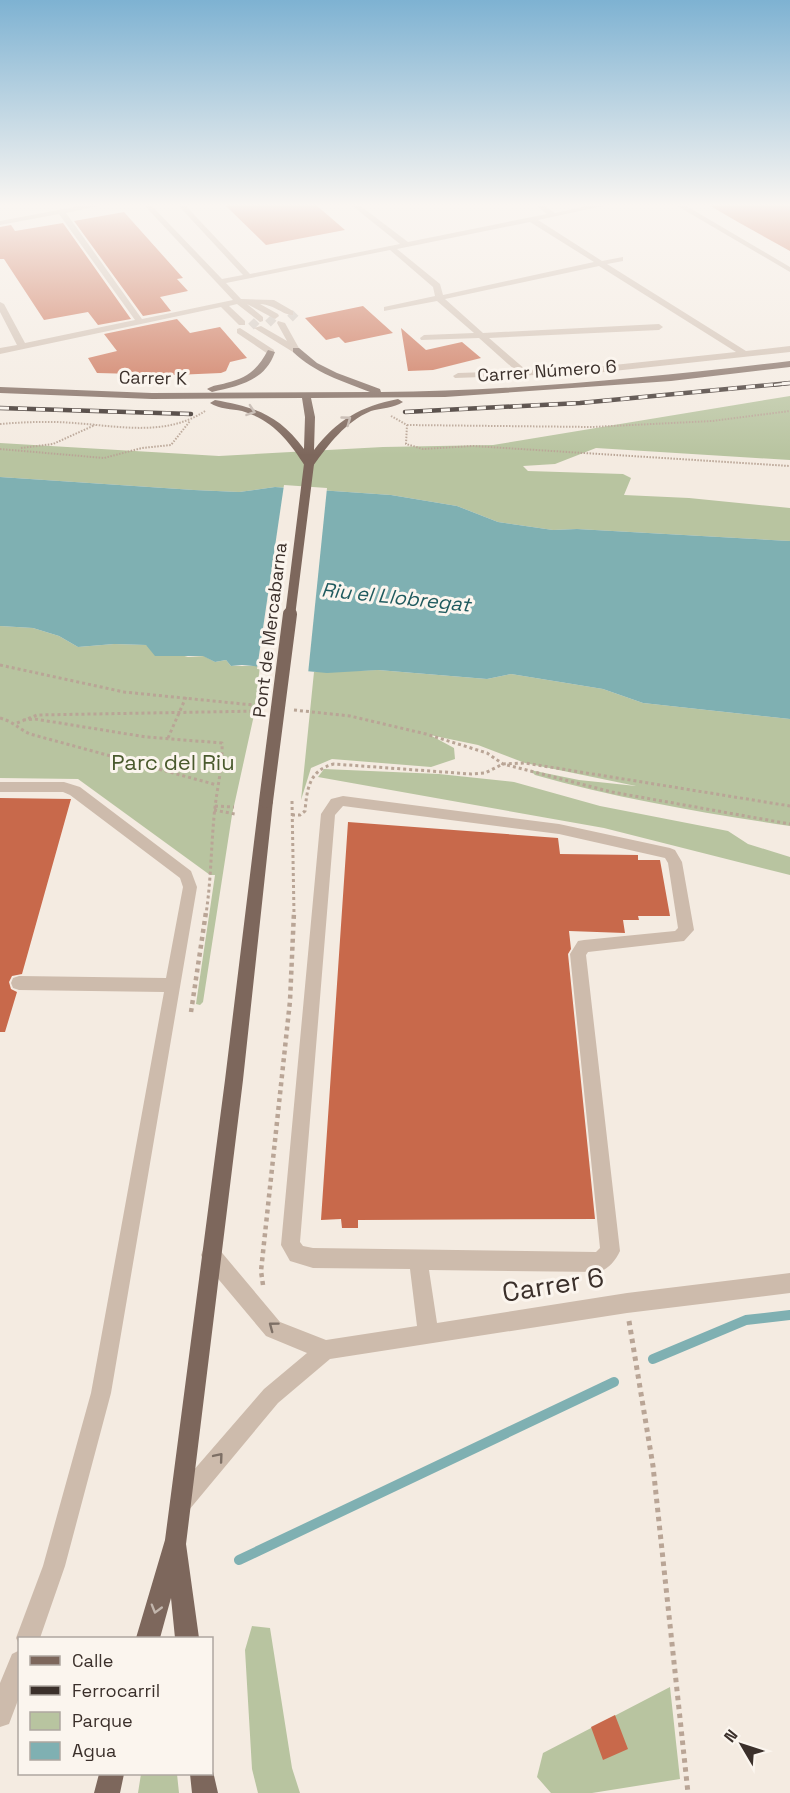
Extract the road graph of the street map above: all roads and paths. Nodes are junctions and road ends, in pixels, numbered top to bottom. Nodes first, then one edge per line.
1 (116, 288) edge
2 (225, 288) edge
3 (437, 288) edge
4 (464, 288) edge
5 (471, 288) edge
6 (639, 288) edge
7 (438, 294) junction
8 (239, 302) junction
9 (0, 304) edge
10 (387, 305) dead end
11 (226, 307) junction
12 (264, 322) junction
13 (141, 323) junction
14 (659, 327) dead end
15 (297, 330) dead end
16 (480, 335) junction
17 (424, 338) dead end
18 (22, 346) junction
19 (790, 349) edge
20 (296, 350) junction
21 (0, 351) edge
22 (271, 352) joint
23 (746, 355) junction
24 (790, 364) edge
25 (524, 373) junction
26 (458, 376) dead end
27 (0, 390) edge
28 (445, 394) junction
29 (184, 395) junction
30 (385, 395) junction
31 (152, 396) junction
32 (306, 396) junction
33 (210, 402) junction
34 (375, 406) junction
35 (790, 411) edge
36 (190, 420) junction
37 (0, 424) edge
38 (96, 424) junction
39 (406, 425) junction
40 (0, 448) edge
41 (309, 464) junction
42 (790, 466) edge
43 (0, 665) edge
44 (186, 697) junction
45 (288, 710) dead end
46 (180, 711) junction
47 (0, 718) edge
48 (23, 720) junction
49 (17, 723) junction
50 (168, 738) junction
51 (503, 764) junction
52 (0, 787) edge
53 (292, 801) dead end
54 (790, 806) edge
55 (234, 807) dead end
56 (235, 814) dead end
57 (292, 815) junction
58 (790, 824) edge
59 (19, 983) dead end
60 (174, 985) junction
61 (211, 1256) junction
62 (418, 1260) junction
63 (790, 1283) edge
64 (263, 1288) dead end
65 (627, 1303) junction
66 (428, 1333) junction
67 (326, 1350) junction
68 (181, 1502) junction
69 (176, 1540) junction
70 (28, 1637) edge
71 (148, 1637) edge
72 (187, 1637) edge
73 (18, 1667) edge
74 (0, 1715) edge
75 (111, 1775) edge
76 (202, 1775) edge
77 (106, 1793) edge
78 (205, 1793) edge
79 (688, 1793) edge

1 - 13 street
2 - 8 street
3 - 7 street
4 - 7 street
5 - 7 street
6 - 23 street
7 - 10 street
7 - 16 street
8 - 11 street
8 - 12 street
8 - 12 street
8 - 12 street
9 - 18 street
11 - 12 street
11 - 13 street
12 - 20 street
12 - 20 street
12 - 20 street
12 - 22 street
13 - 18 street
14 - 16 street
15 - 20 street
16 - 17 street
16 - 25 street
18 - 21 street
19 - 23 street
20 - 30 main road
22 - 29 main road
23 - 25 street
24 - 28 main road, Carrer Número 6
25 - 26 street
27 - 31 main road, Carrer K
28 - 30 main road, Carrer Número 6
28 - 34 main road
29 - 31 main road, Carrer K
29 - 32 main road, Carrer K
30 - 32 main road, Carrer Número 6
31 - 33 main road
32 - 41 main road, Pont de Mercabarna
33 - 36 path
33 -> 41 main road
34 - 39 path
41 -> 34 main road
35 - 39 path
36 - 38 path
36 - 40 path
37 - 38 path
38 - 40 path
39 - 42 path
41 - 61 main road, Pont de Mercabarna, bridge
43 - 44 path
44 - 46 path
44 - 46 path
45 - 51 path
46 - 48 path
46 - 50 path
47 - 49 path
48 - 49 path
48 - 50 path
49 - 50 path
51 - 54 path
51 - 57 path
51 - 58 path
52 - 60 street
53 - 57 path
55 - 56 path
57 - 64 path
59 - 60 street
60 - 70 street
67 -> 61 street
61 - 68 main road, Pont de Mercabarna
62 - 62 street
62 - 66 street
63 - 65 street, Carrer 6
65 - 66 street, Carrer 6
65 - 79 path
66 - 67 street, Carrer 6
68 -> 67 street
68 - 69 main road, Pont de Mercabarna
69 -> 71 main road
69 - 72 main road
73 - 74 street
75 - 77 main road
76 - 78 main road

